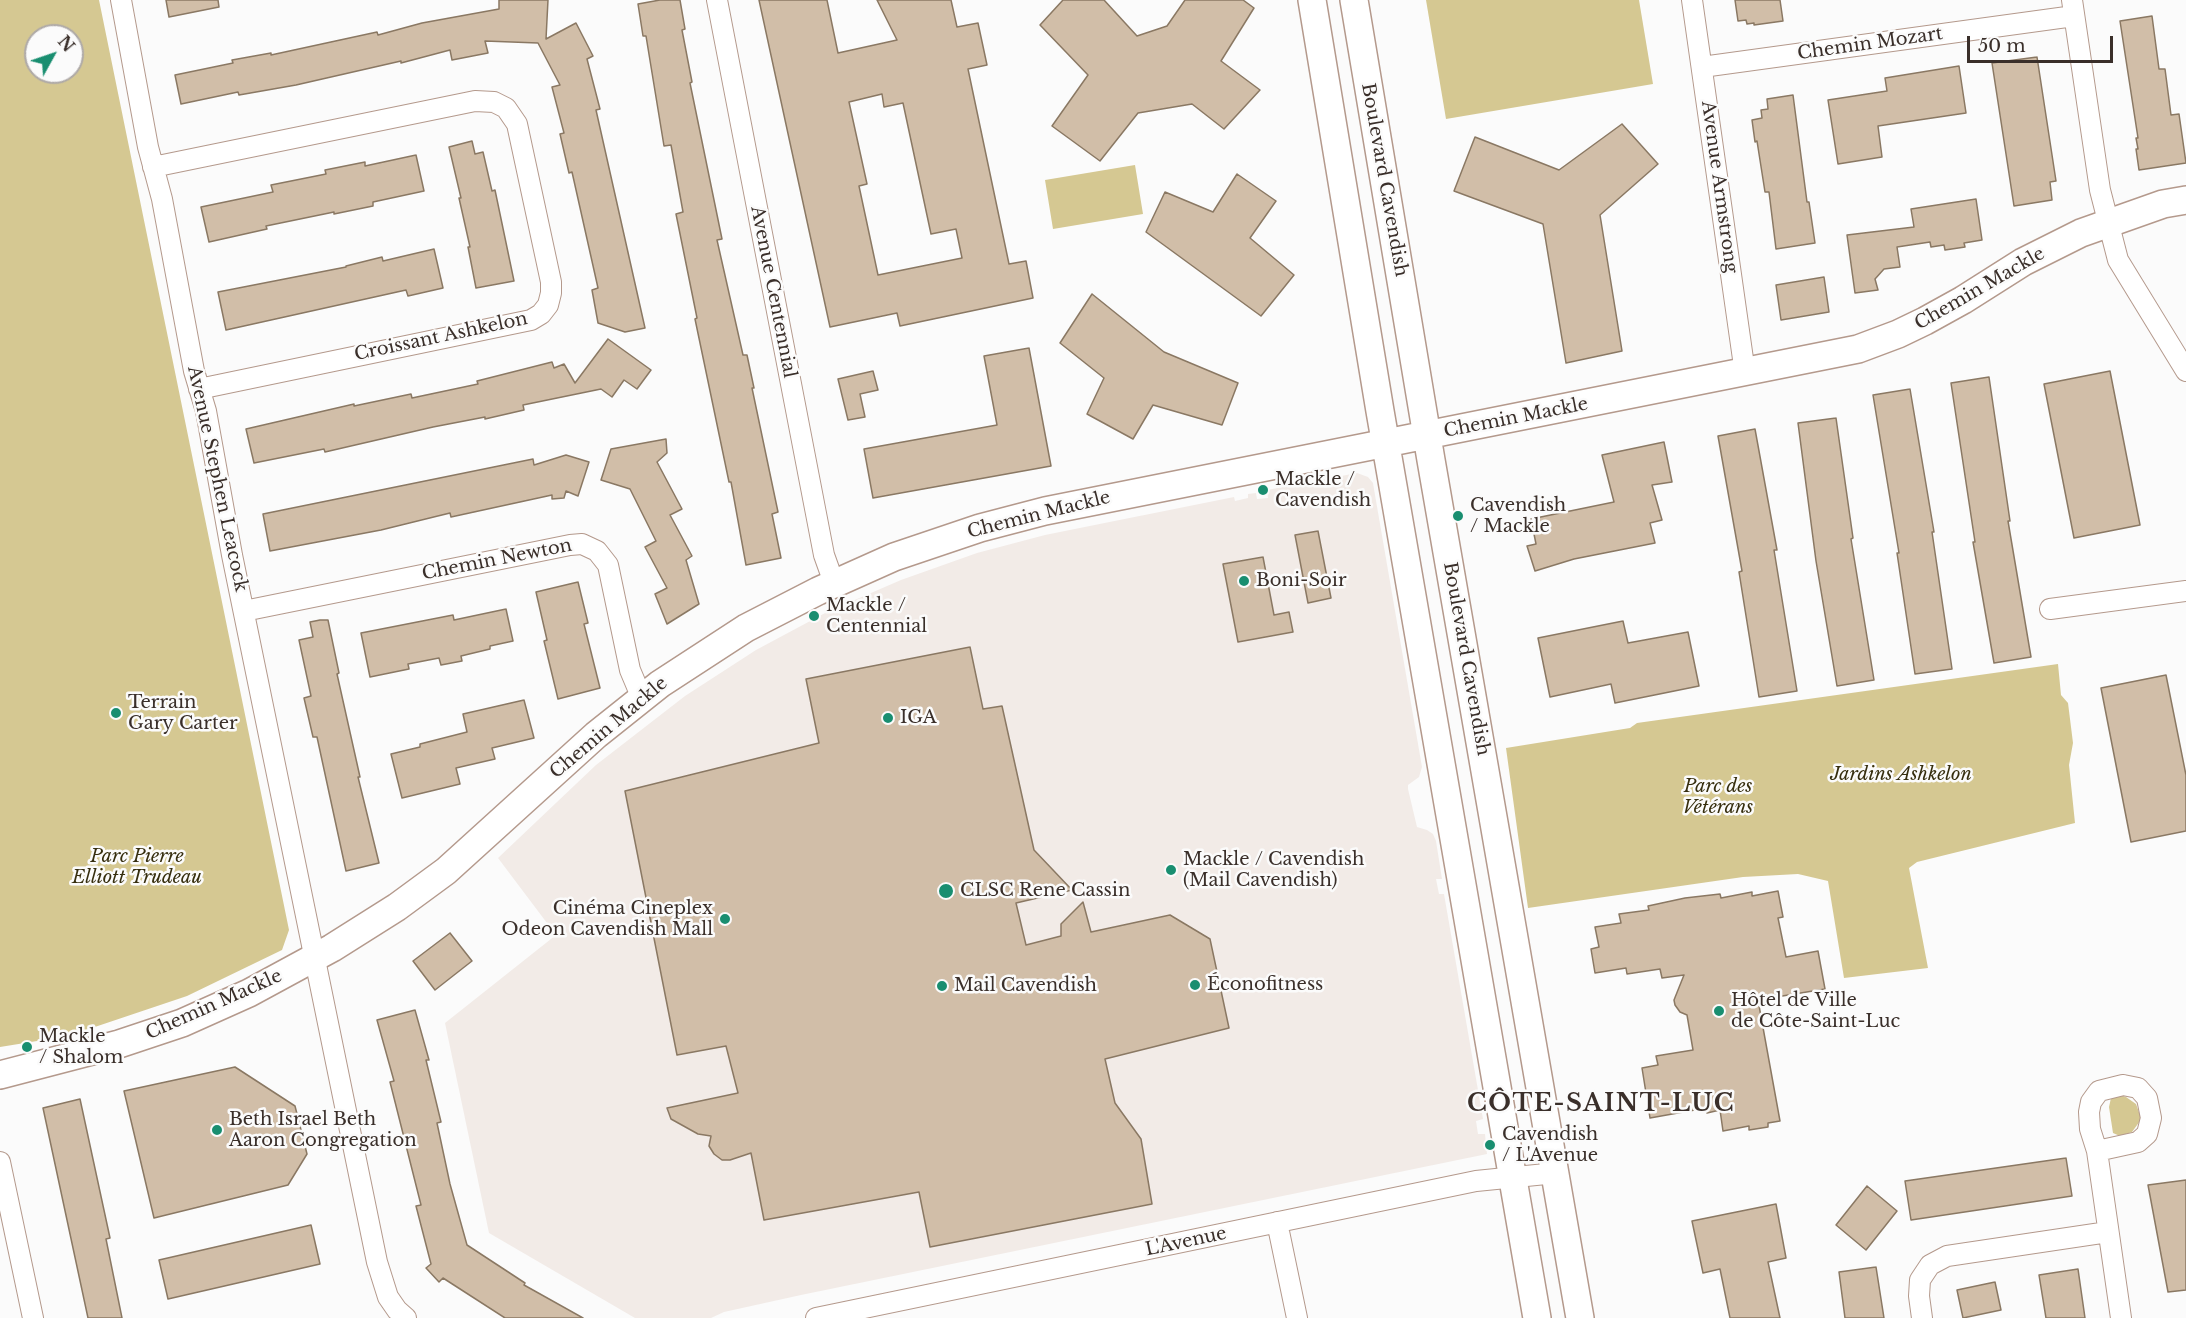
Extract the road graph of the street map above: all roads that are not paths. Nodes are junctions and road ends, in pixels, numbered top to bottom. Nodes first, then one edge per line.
1 (122, 0) edge
2 (717, 0) edge
3 (1312, 0) edge
4 (1354, 0) edge
5 (1692, 0) edge
6 (2073, 8) edge
7 (1702, 67) junction
8 (153, 166) junction
9 (2186, 201) edge
10 (2107, 223) junction
11 (2186, 371) edge
12 (1745, 373) junction
13 (199, 389) junction
14 (1427, 435) junction
15 (1386, 444) junction
16 (834, 583) junction
17 (2186, 591) edge
18 (2050, 609) dead end
19 (244, 611) junction
20 (644, 697) junction
21 (315, 958) junction
22 (0, 1075) edge
23 (2097, 1151) dead end
24 (0, 1162) edge
25 (1556, 1173) junction
26 (1513, 1177) junction
27 (1277, 1222) junction
28 (2108, 1232) junction
29 (33, 1318) edge
30 (406, 1318) edge
31 (816, 1318) edge
32 (1297, 1318) edge
33 (1537, 1318) edge
34 (1580, 1318) edge
35 (1922, 1318) edge
36 (2121, 1318) edge

1 - 8 street, Avenue Stephen Leacock
2 - 16 street, Avenue Centennial
3 - 15 main road
4 - 14 main road, Boulevard Cavendish
5 - 7 street, Avenue Armstrong
6 - 7 street, Chemin Mozart
6 - 10 street
7 - 12 street, Avenue Armstrong
8 - 13 street, Avenue Stephen Leacock
8 - 13 street, Croissant Ashkelon
9 - 10 main road, Chemin Mackle
10 - 11 street
10 - 12 main road, Chemin Mackle
12 - 14 main road, Chemin Mackle
13 - 19 street, Avenue Stephen Leacock
14 - 15 main road, Chemin Mackle
14 - 25 main road, Boulevard Cavendish
15 - 16 main road, Chemin Mackle
15 - 26 main road
16 - 20 main road, Chemin Mackle
17 - 18 street
19 - 20 street, Chemin Newton
19 - 21 street, Avenue Stephen Leacock
20 - 21 main road, Chemin Mackle
21 - 22 main road, Chemin Mackle
21 - 30 street, Avenue Stephen Leacock
23 - 28 street
24 - 29 street
25 - 26 street, L'Avenue
25 - 34 main road, Boulevard Cavendish
26 - 27 street, L'Avenue
26 - 33 main road
27 - 31 street, L'Avenue
27 - 32 street
28 - 35 street
28 - 36 street

